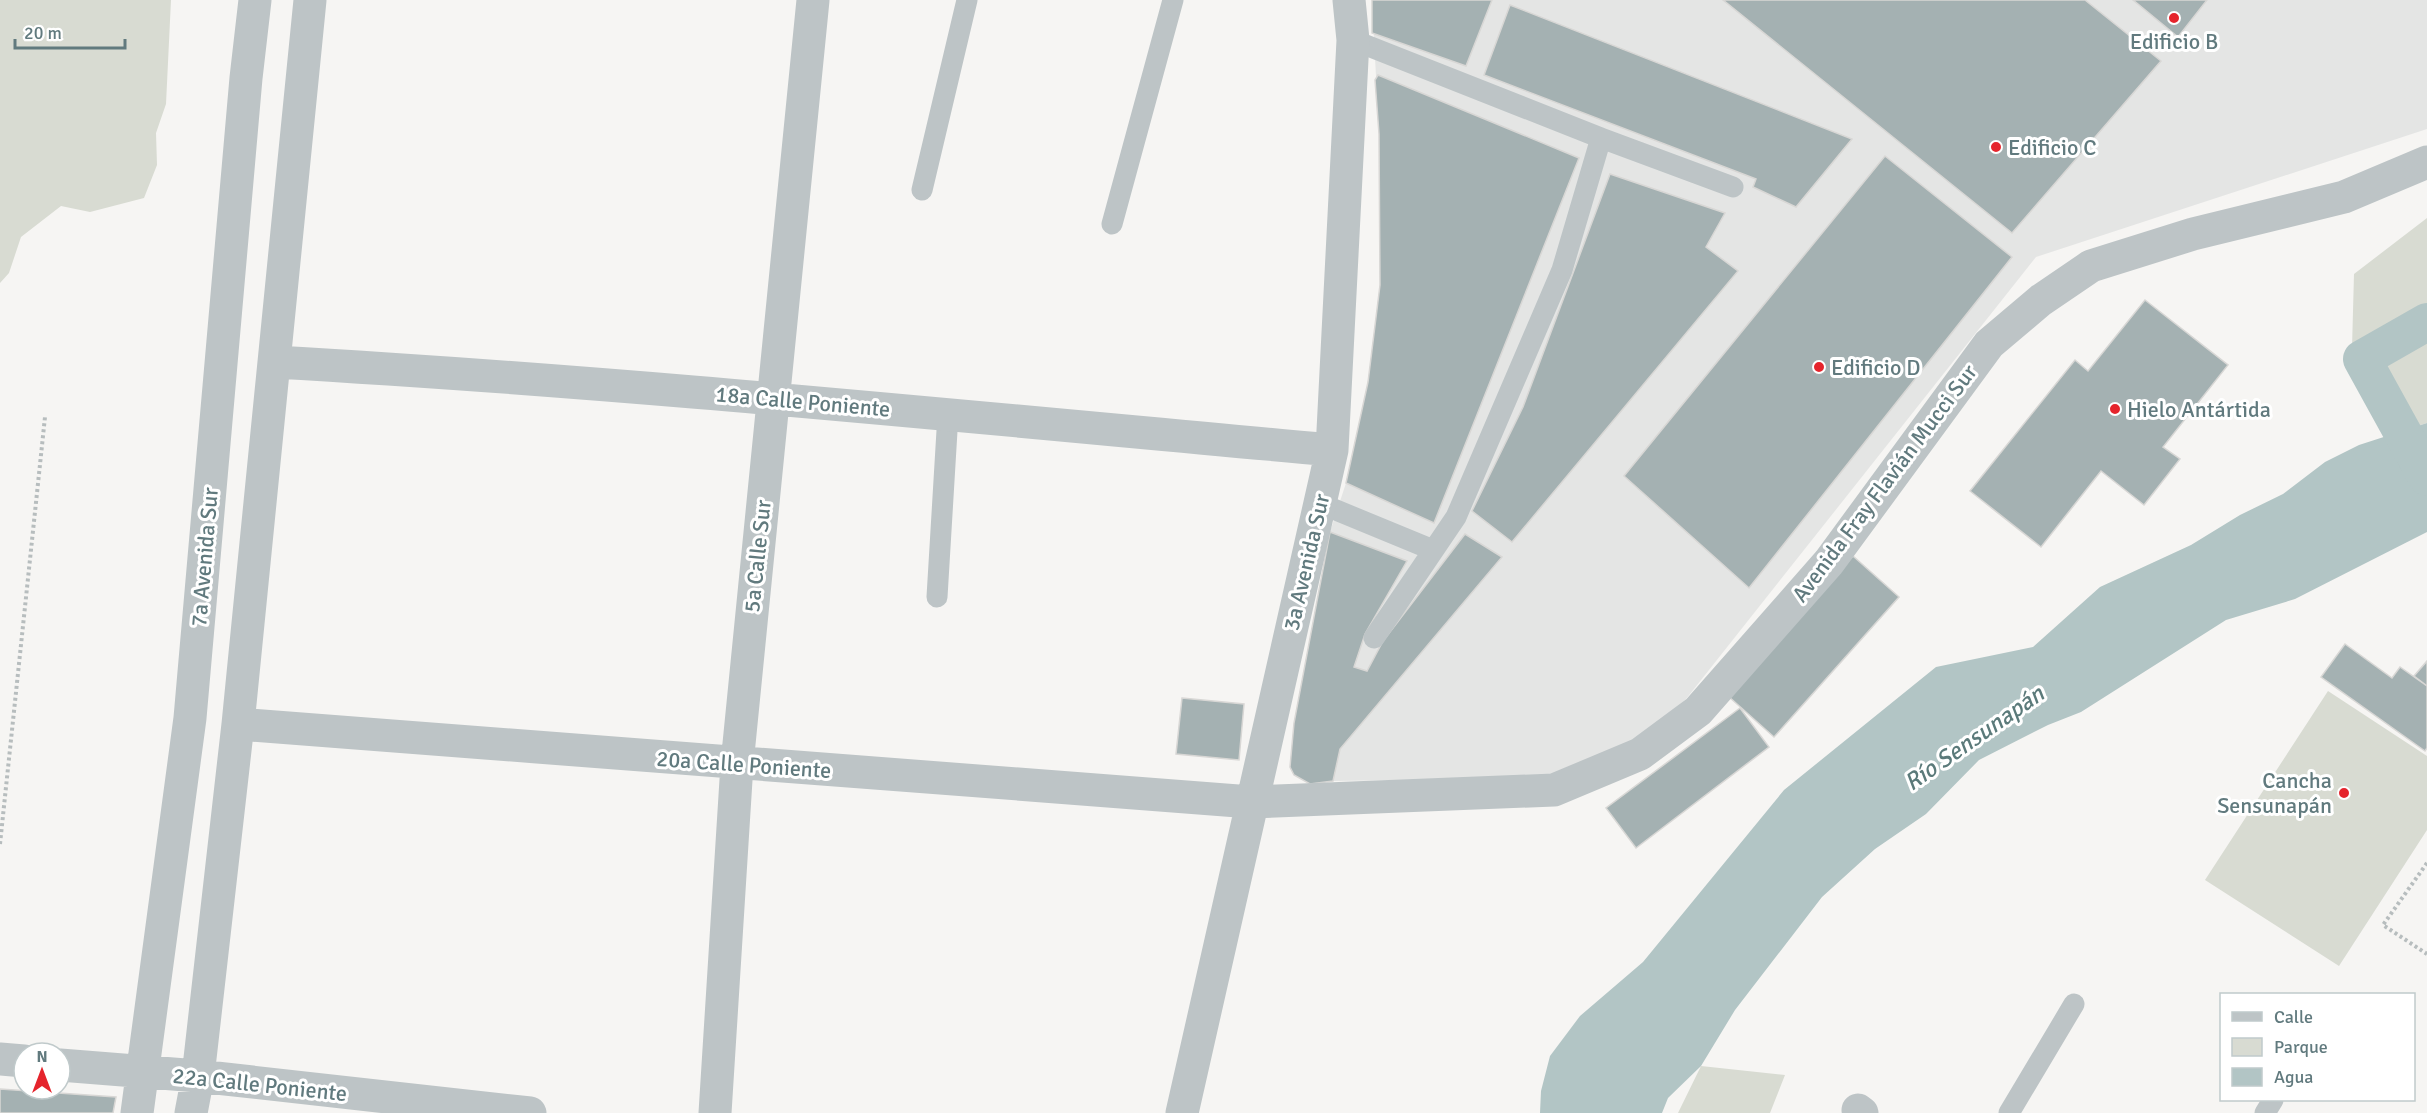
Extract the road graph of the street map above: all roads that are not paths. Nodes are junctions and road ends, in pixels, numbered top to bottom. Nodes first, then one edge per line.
1 (255, 0) edge
2 (310, 0) edge
3 (813, 0) edge
4 (967, 0) edge
5 (1173, 0) edge
6 (1349, 0) edge
7 (1353, 40) junction
8 (1601, 138) junction
9 (2427, 162) edge
10 (1733, 187) dead end
11 (922, 190) dead end
12 (1112, 224) dead end
13 (274, 362) junction
14 (773, 398) junction
15 (948, 414) junction
16 (1332, 450) junction
17 (1319, 503) junction
18 (1433, 550) junction
19 (937, 597) dead end
20 (1374, 638) dead end
21 (238, 724) junction
22 (737, 764) junction
23 (1251, 802) junction
24 (2074, 1004) dead end
25 (72, 1066) edge
26 (144, 1072) junction
27 (198, 1076) junction
28 (137, 1113) edge
29 (191, 1113) edge
30 (530, 1113) edge
31 (715, 1113) edge
32 (1182, 1113) edge
33 (2009, 1113) edge

1 - 26 street, 7a Avenida Sur
2 - 13 street
3 - 14 street, 5a Calle Sur
4 - 11 lane
5 - 12 lane
6 - 7 street, 3a Avenida Sur
7 - 8 lane
7 - 16 street, 3a Avenida Sur
8 - 10 lane
8 - 18 lane
9 - 23 street, Avenida Fray Flavián Mucci Sur
13 - 14 street, 18a Calle Poniente
13 - 21 street
14 - 15 street, 18a Calle Poniente
14 - 22 street, 5a Calle Sur
15 - 16 street, 18a Calle Poniente
15 - 19 lane
16 - 17 street, 3a Avenida Sur
17 - 18 lane
17 - 23 street, 3a Avenida Sur
18 - 20 lane
21 - 22 street, 20a Calle Poniente
21 - 27 street
22 - 23 street, 20a Calle Poniente
22 - 31 street, 5a Calle Sur
23 - 32 street, 3a Avenida Sur
24 - 33 lane
25 - 26 street, 22a Calle Poniente
26 - 27 street, 22a Calle Poniente
26 - 28 street, 7a Avenida Sur
27 - 29 street
27 - 30 street, 22a Calle Poniente

